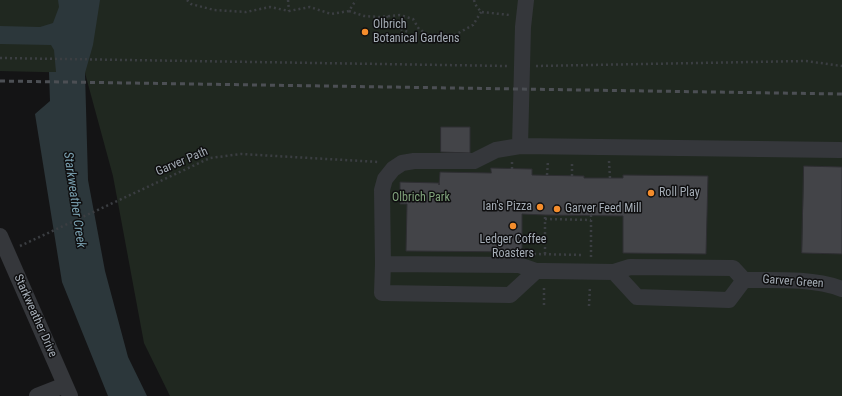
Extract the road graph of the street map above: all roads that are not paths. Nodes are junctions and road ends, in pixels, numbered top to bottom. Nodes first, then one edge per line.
1 (524, 14) edge
2 (520, 146) junction
3 (840, 150) dead end
4 (0, 236) edge
5 (383, 264) junction
6 (536, 271) junction
7 (614, 272) junction
8 (739, 274) junction
9 (842, 289) edge
10 (67, 390) edge
11 (38, 396) edge

1 - 2 street
2 - 3 street
2 - 5 street
4 - 10 street, Starkweather Drive
5 - 6 street, Garver Green
5 - 6 street
6 - 7 street, Garver Green
7 - 8 street, Garver Green
7 - 8 street
8 - 9 street, Garver Green
10 - 11 street

